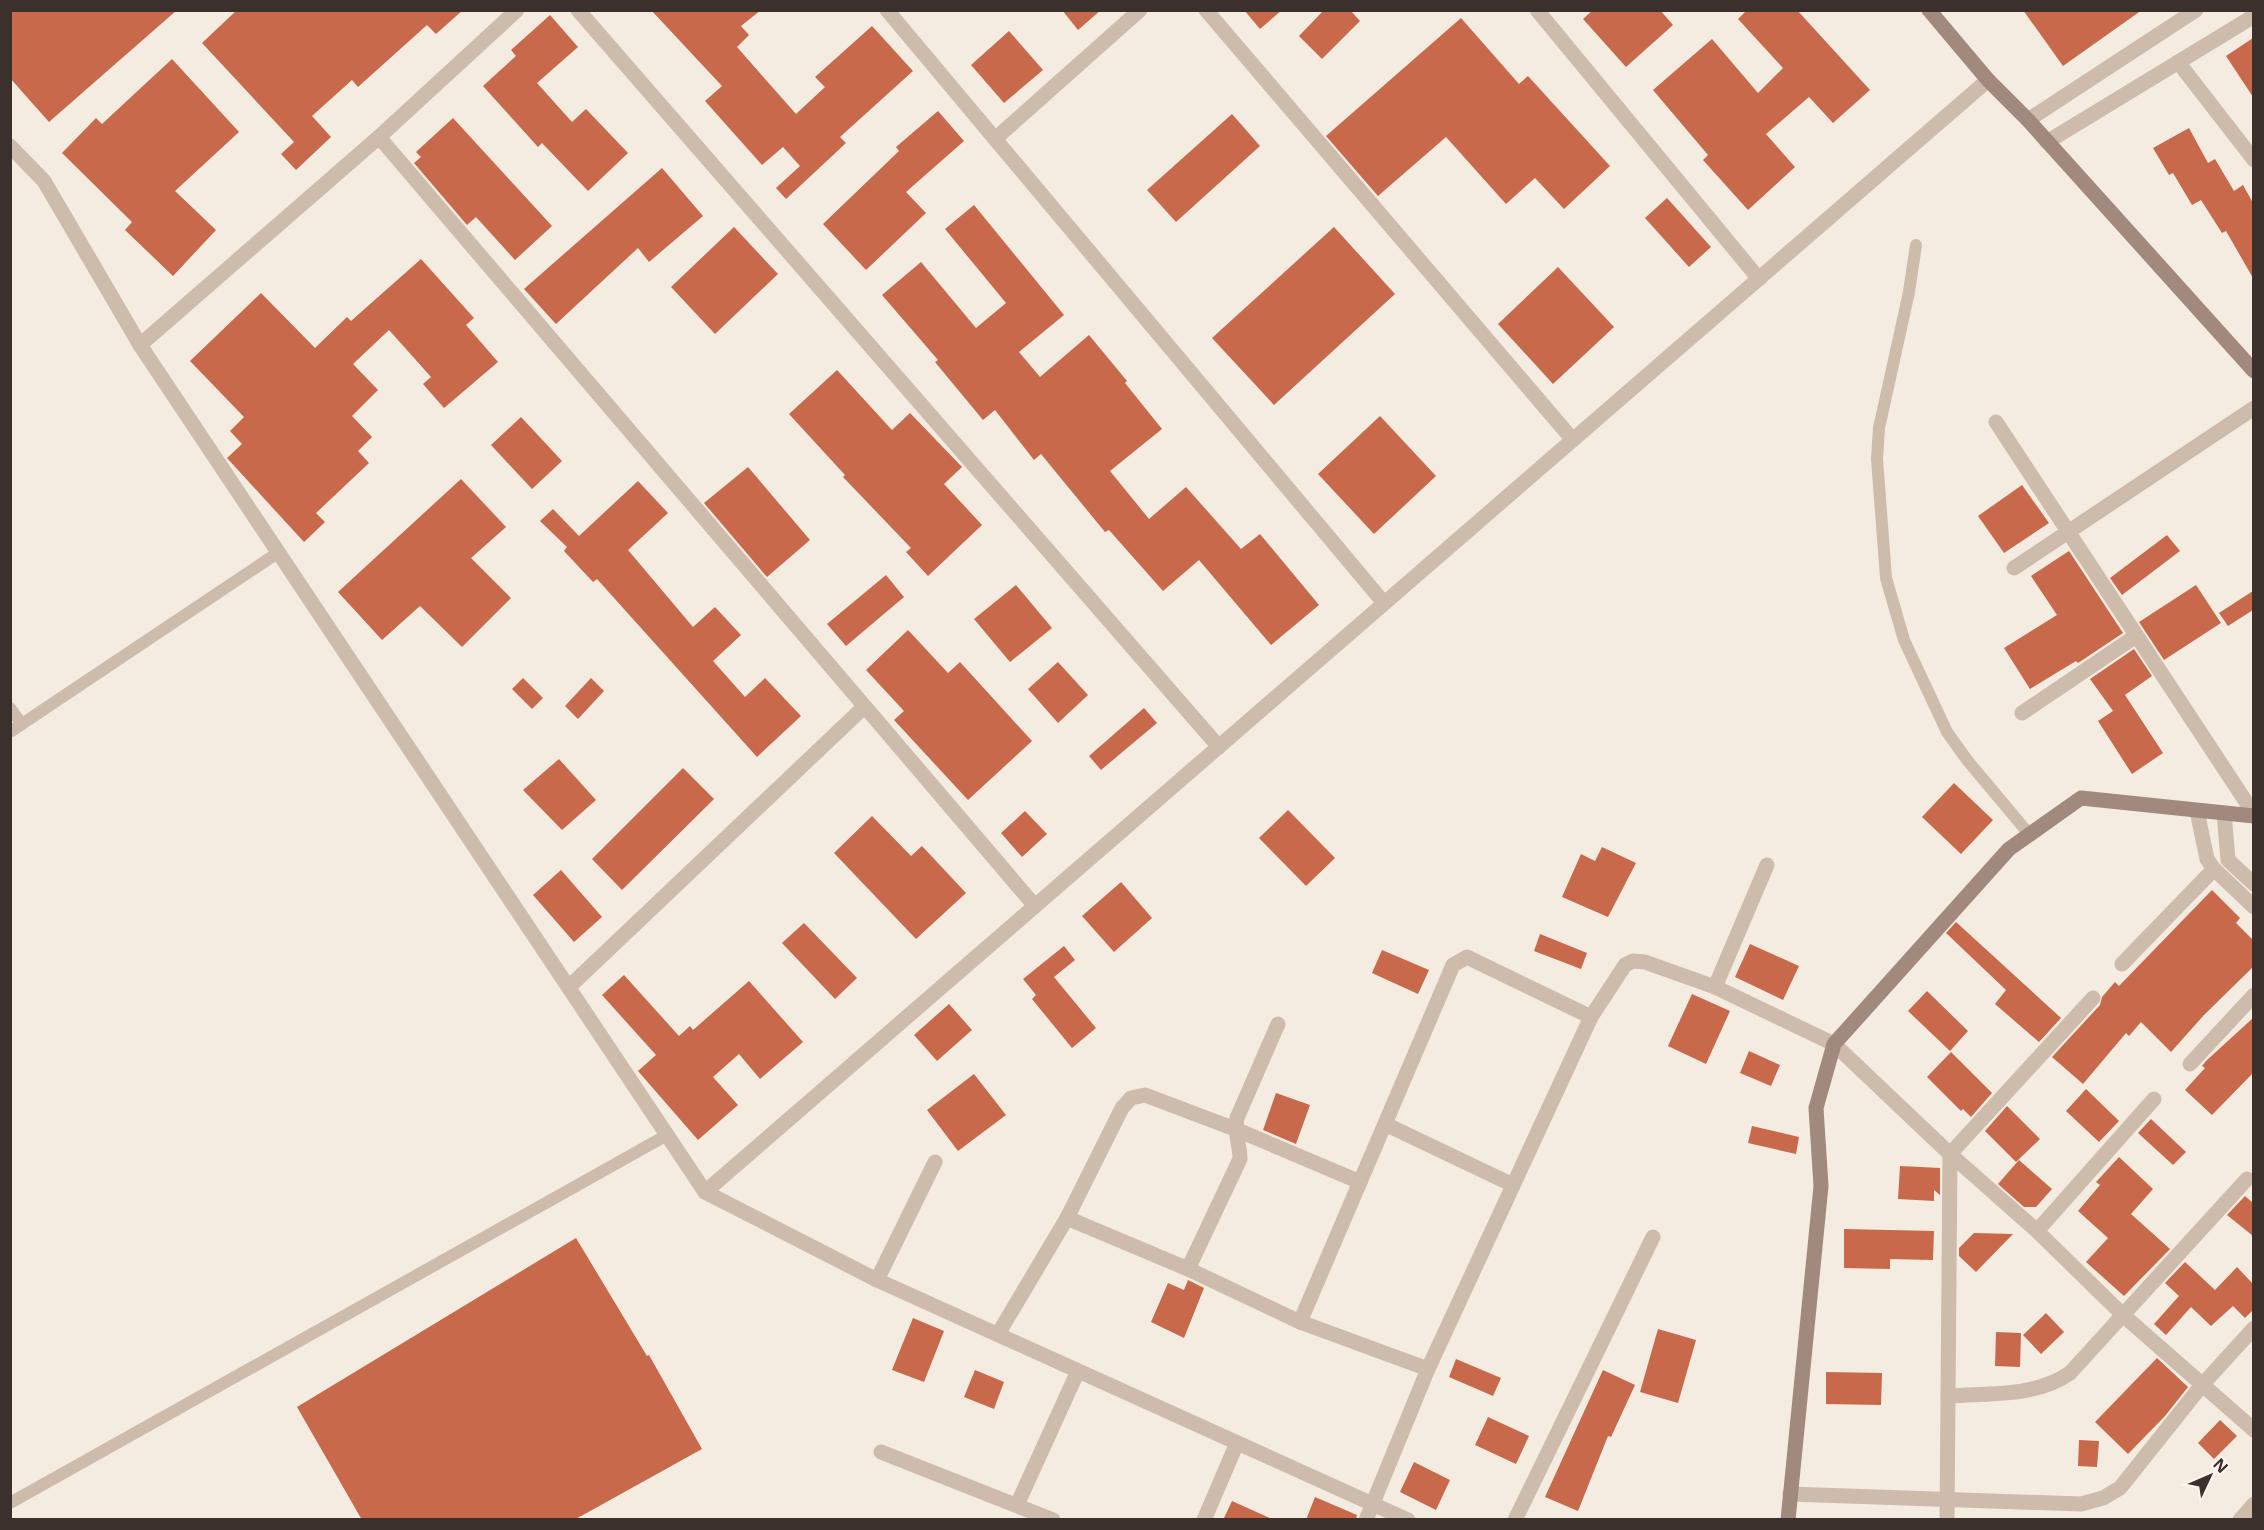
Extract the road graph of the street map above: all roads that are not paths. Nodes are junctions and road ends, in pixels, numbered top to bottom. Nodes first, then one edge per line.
1 (517, 10) edge
2 (578, 10) edge
3 (887, 10) edge
4 (1140, 10) edge
5 (1206, 10) edge
6 (1537, 10) edge
7 (2196, 10) edge
8 (1934, 14) edge
9 (2253, 16) edge
10 (2178, 62) junction
11 (1988, 80) junction
12 (2028, 120) junction
13 (379, 138) junction
14 (995, 139) junction
15 (2047, 142) junction
16 (10, 146) edge
17 (2253, 160) edge
18 (1916, 245) dead end
19 (1759, 279) junction
20 (140, 345) junction
21 (2253, 371) edge
22 (2253, 408) edge
23 (1996, 422) dead end
24 (1573, 440) junction
25 (2068, 531) junction
26 (279, 552) junction
27 (2014, 568) dead end
28 (1384, 603) junction
29 (2136, 636) junction
30 (864, 706) junction
31 (10, 708) edge
32 (2022, 713) dead end
33 (22, 724) junction
34 (10, 732) edge
35 (1219, 747) junction
36 (2197, 811) junction
37 (2224, 813) junction
38 (2253, 815) edge
39 (2029, 834) junction
40 (1767, 865) dead end
41 (2214, 869) junction
42 (2253, 884) edge
43 (1035, 906) junction
44 (2253, 907) edge
45 (2122, 964) dead end
46 (570, 986) junction
47 (1715, 987) junction
48 (2253, 995) edge
49 (2093, 998) dead end
50 (1591, 1017) junction
51 (1278, 1024) dead end
52 (1834, 1044) junction
53 (2190, 1064) dead end
54 (2154, 1099) dead end
55 (1385, 1124) junction
56 (1235, 1129) junction
57 (667, 1135) junction
58 (1950, 1154) junction
59 (935, 1162) dead end
60 (2247, 1179) dead end
61 (1360, 1182) junction
62 (1514, 1185) junction
63 (705, 1192) junction
64 (1067, 1218) junction
65 (2037, 1231) junction
66 (1653, 1237) dead end
67 (1188, 1269) junction
68 (878, 1280) junction
69 (2123, 1315) junction
70 (1300, 1322) junction
71 (2253, 1328) edge
72 (998, 1334) junction
73 (1428, 1369) junction
74 (1078, 1371) junction
75 (2202, 1385) junction
76 (1948, 1396) junction
77 (2253, 1431) edge
78 (1237, 1443) junction
79 (881, 1452) dead end
80 (1790, 1494) junction
81 (1948, 1499) junction
82 (10, 1503) edge
83 (1372, 1504) junction
84 (2253, 1504) edge
85 (1017, 1505) junction
86 (1053, 1520) edge
87 (1204, 1520) edge
88 (1366, 1520) edge
89 (1408, 1520) edge
90 (1515, 1520) edge
91 (1788, 1520) edge
92 (1947, 1520) edge
93 (2240, 1520) edge

1 - 13 street
2 - 35 street
3 - 14 street
4 - 14 street
5 - 24 street
6 - 19 street
7 - 12 street
8 - 11 street
9 - 10 street
10 - 15 street
10 - 17 street
11 - 12 street
11 - 19 street
12 - 15 street
13 - 20 street
13 - 30 street
14 - 28 street
15 - 21 street
16 - 20 street
18 - 39 lane
19 - 24 street
20 - 26 street
22 - 25 street
23 - 25 street
24 - 28 street
25 - 27 street
25 - 29 street
26 - 33 lane
26 - 46 street
28 - 35 street
29 - 32 street
29 - 38 street
30 - 43 street
30 - 46 street
31 - 33 lane
33 - 34 lane
35 - 43 street
36 - 37 street
36 - 39 street
36 - 41 street
37 - 38 street
37 - 42 street
39 - 52 street
40 - 47 street
41 - 44 street
41 - 45 street
43 - 63 street
46 - 57 street
47 - 50 street
47 - 52 street
48 - 53 street
49 - 58 street
50 - 55 street
50 - 62 street
51 - 56 street
52 - 58 street
52 - 80 street
54 - 65 street
55 - 61 street
55 - 62 street
56 - 61 street
56 - 64 street
56 - 67 street
57 - 63 street
57 - 82 lane
58 - 65 street
58 - 76 street
59 - 68 street
60 - 69 street
61 - 70 street
62 - 73 street
63 - 68 street
64 - 67 street
64 - 72 street
65 - 69 street
66 - 90 street
67 - 70 street
68 - 72 street
69 - 75 street
69 - 76 street
70 - 73 street
71 - 75 street
72 - 74 street
73 - 83 street
74 - 78 street
74 - 85 street
75 - 77 street
75 - 81 street
76 - 81 street
78 - 83 street
78 - 87 street
79 - 85 street
80 - 81 street
80 - 91 street
81 - 92 street
83 - 88 street
83 - 89 street
84 - 93 street
85 - 86 street

